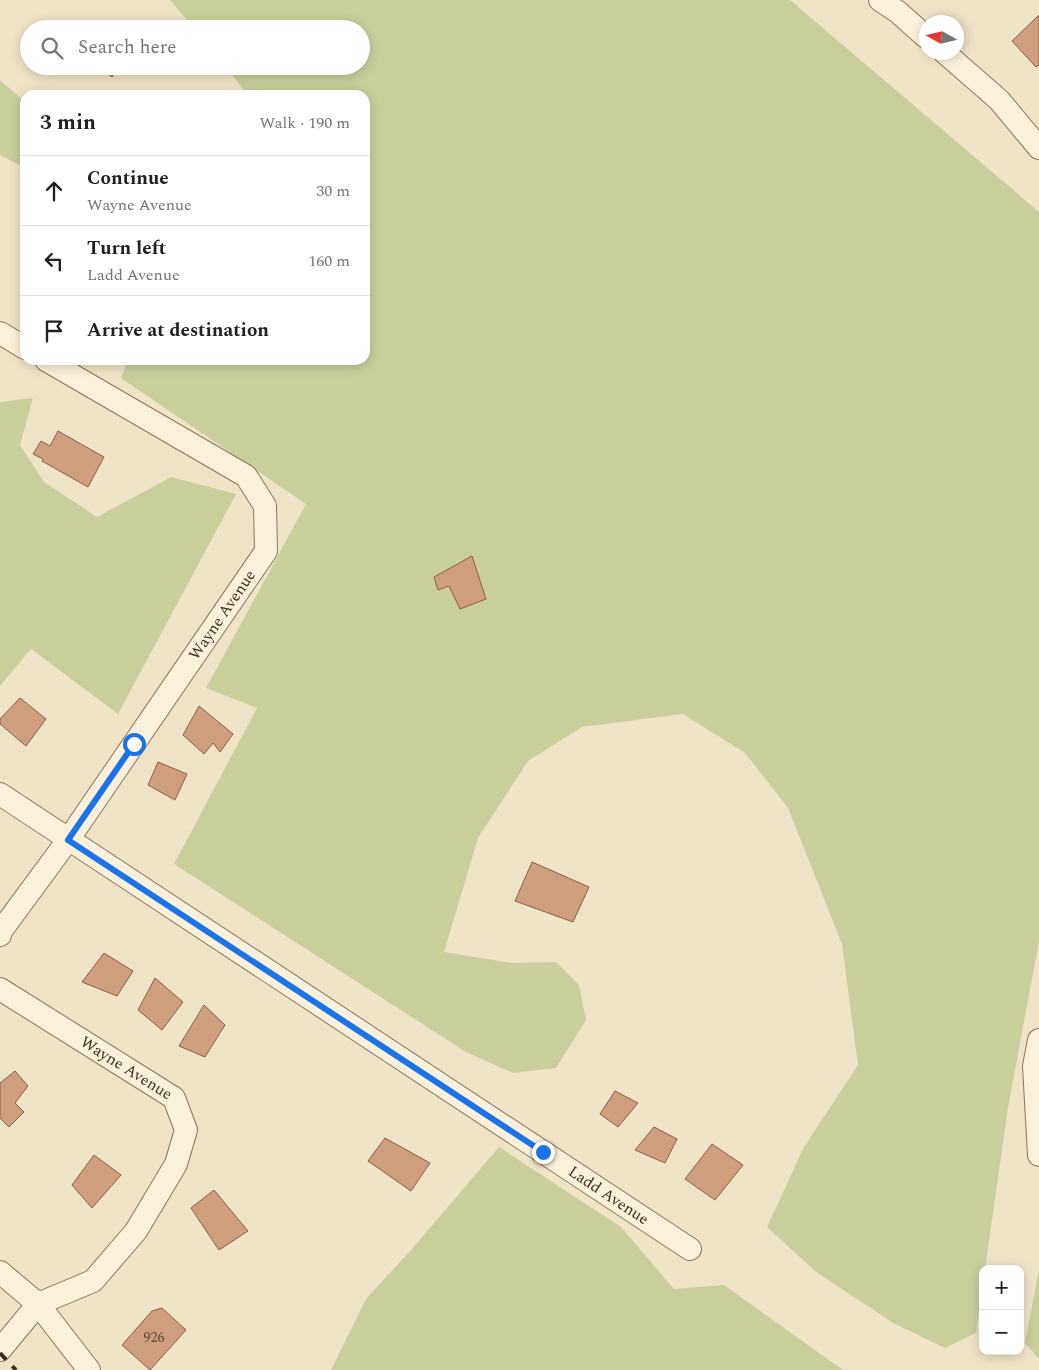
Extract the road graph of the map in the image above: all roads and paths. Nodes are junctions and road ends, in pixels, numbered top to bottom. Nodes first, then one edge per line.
1 (880, 0) edge
2 (919, 31) edge
3 (953, 60) edge
4 (1039, 148) edge
5 (0, 333) edge
6 (20, 345) edge
7 (55, 365) edge
8 (0, 794) edge
9 (68, 840) junction
10 (0, 935) edge
11 (0, 989) edge
12 (1039, 1040) edge
13 (1039, 1155) edge
14 (690, 1249) dead end
15 (0, 1272) edge
16 (38, 1304) junction
17 (0, 1350) edge
18 (89, 1370) edge

1 - 2 street
3 - 4 street
5 - 6 street
7 - 9 street, Wayne Avenue
8 - 9 street, Ladd Avenue
9 - 10 street, Wayne Avenue
9 - 14 street, Ladd Avenue
11 - 16 street, Wayne Avenue
12 - 13 street
15 - 16 street
16 - 17 street, Wayne Avenue
16 - 18 street

